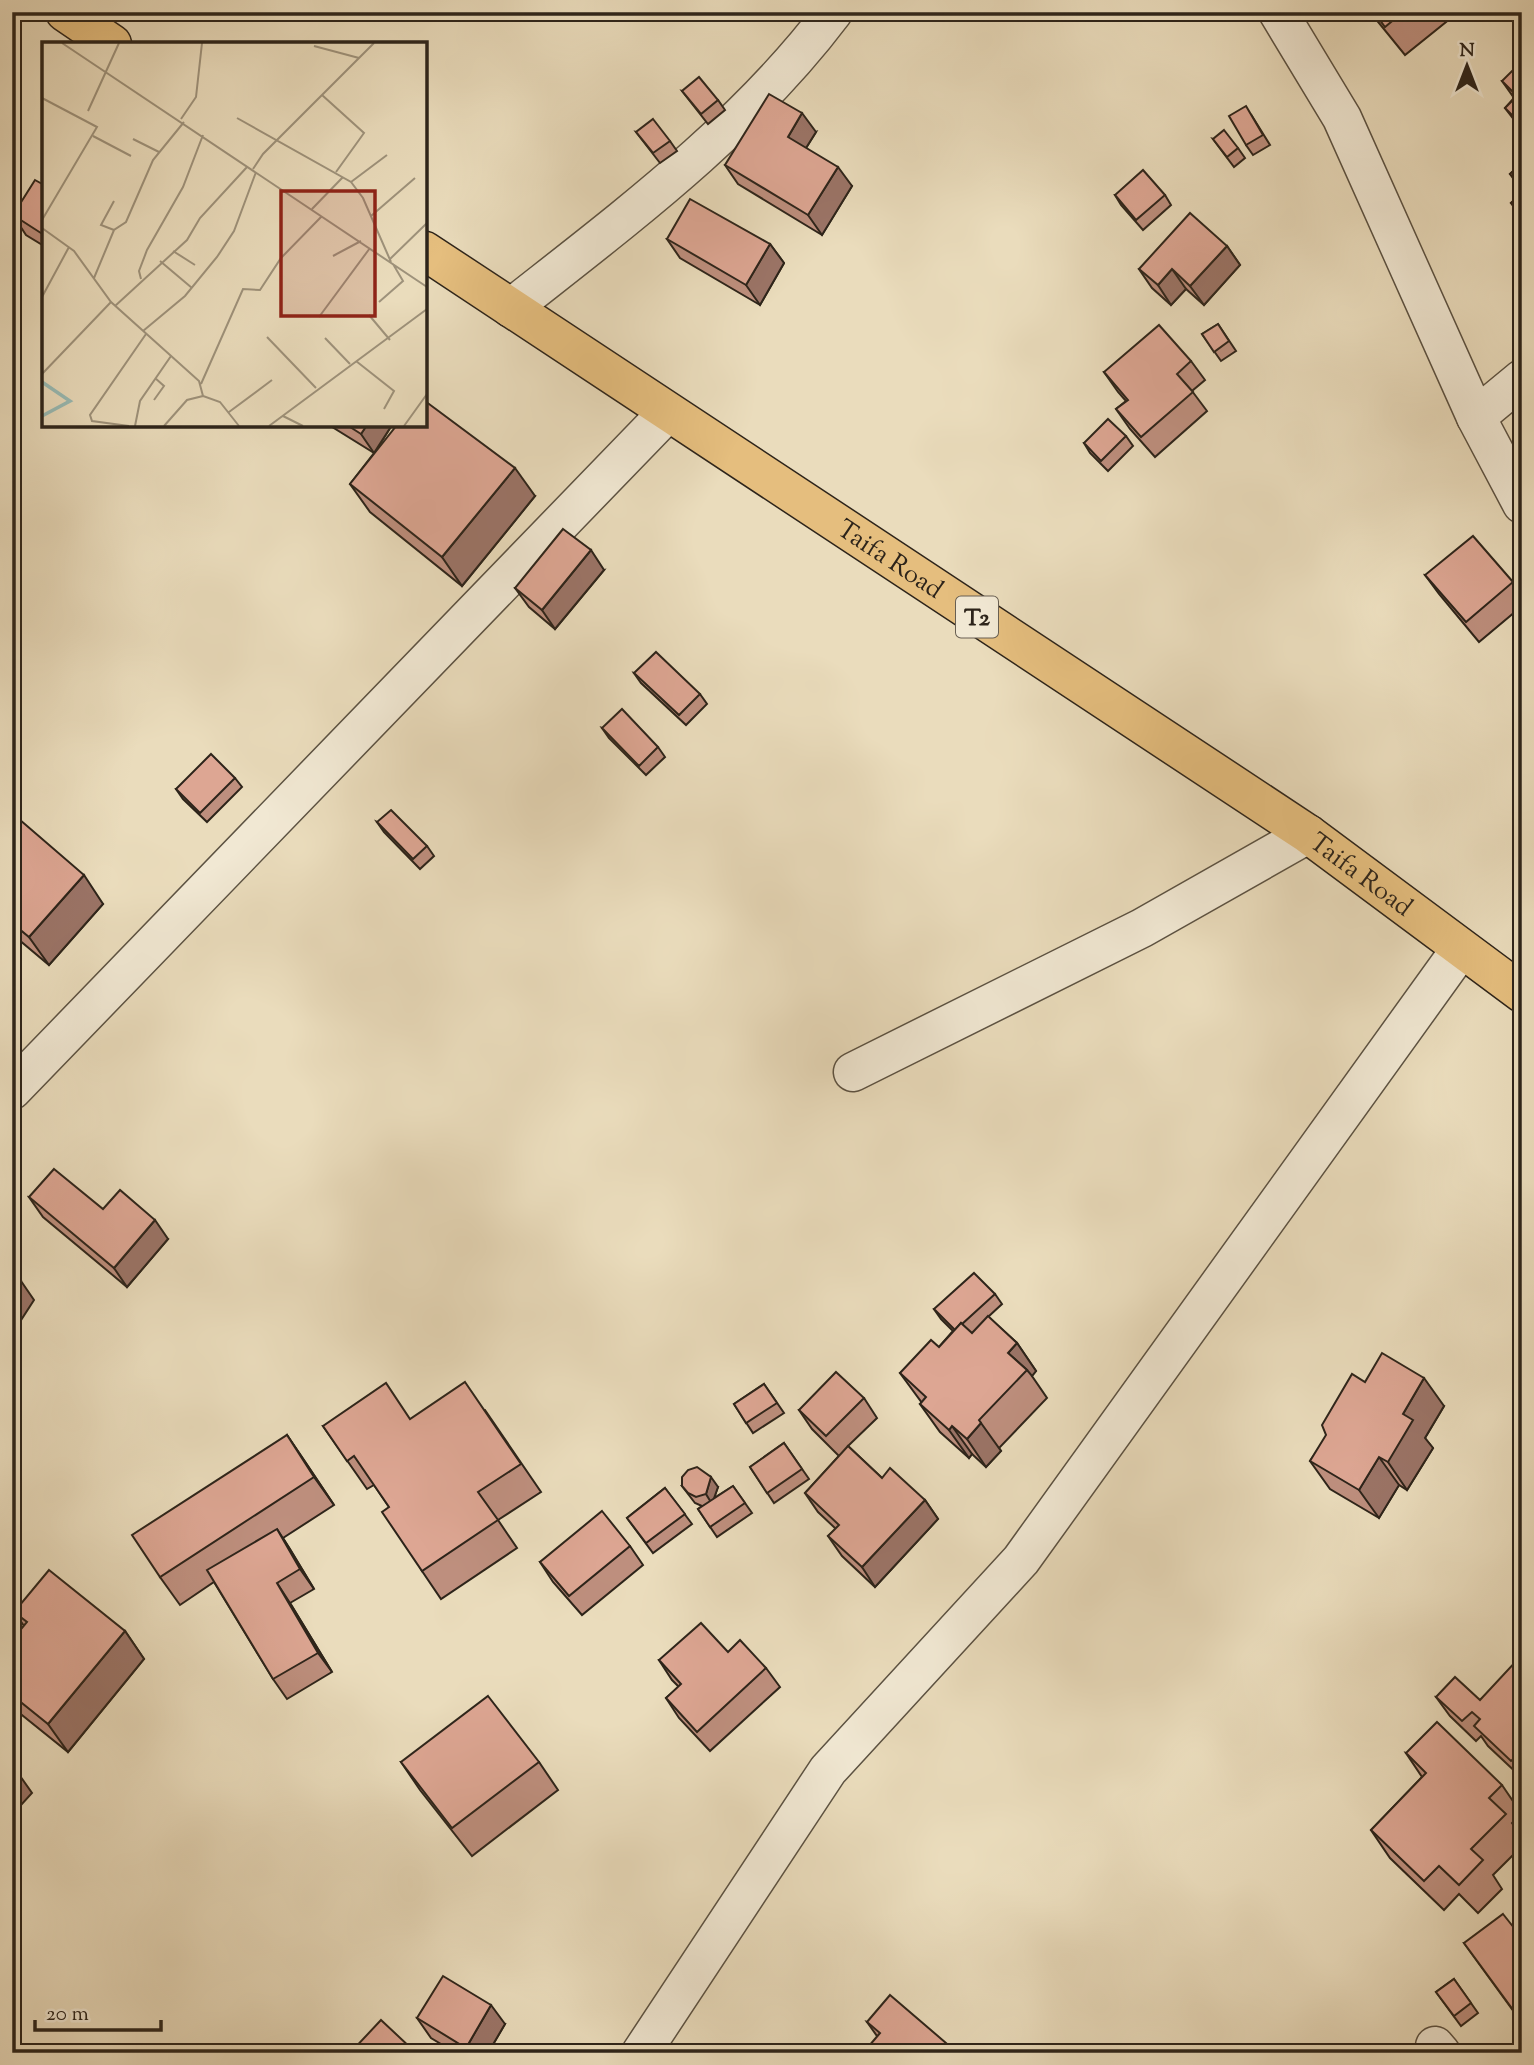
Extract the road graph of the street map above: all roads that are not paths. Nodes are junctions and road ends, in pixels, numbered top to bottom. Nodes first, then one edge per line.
1 (65, 12) edge
2 (833, 12) edge
3 (1278, 12) edge
4 (109, 42) edge
5 (427, 252) edge
6 (511, 308) junction
7 (1522, 379) edge
8 (667, 413) junction
9 (1476, 418) junction
10 (1522, 504) edge
11 (1308, 834) junction
12 (1460, 950) junction
13 (1522, 993) edge
14 (853, 1072) dead end
15 (12, 1090) edge
16 (641, 2053) edge

1 - 4 highway
2 - 6 street
3 - 9 street
5 - 6 highway, Taifa Road / T2
6 - 8 highway, Taifa Road / T2
7 - 9 street
8 - 11 highway, Taifa Road / T2
8 - 15 street
9 - 10 street
11 - 12 highway, Taifa Road / T2
11 - 14 street
12 - 13 highway, Taifa Road / T2
12 - 16 street

